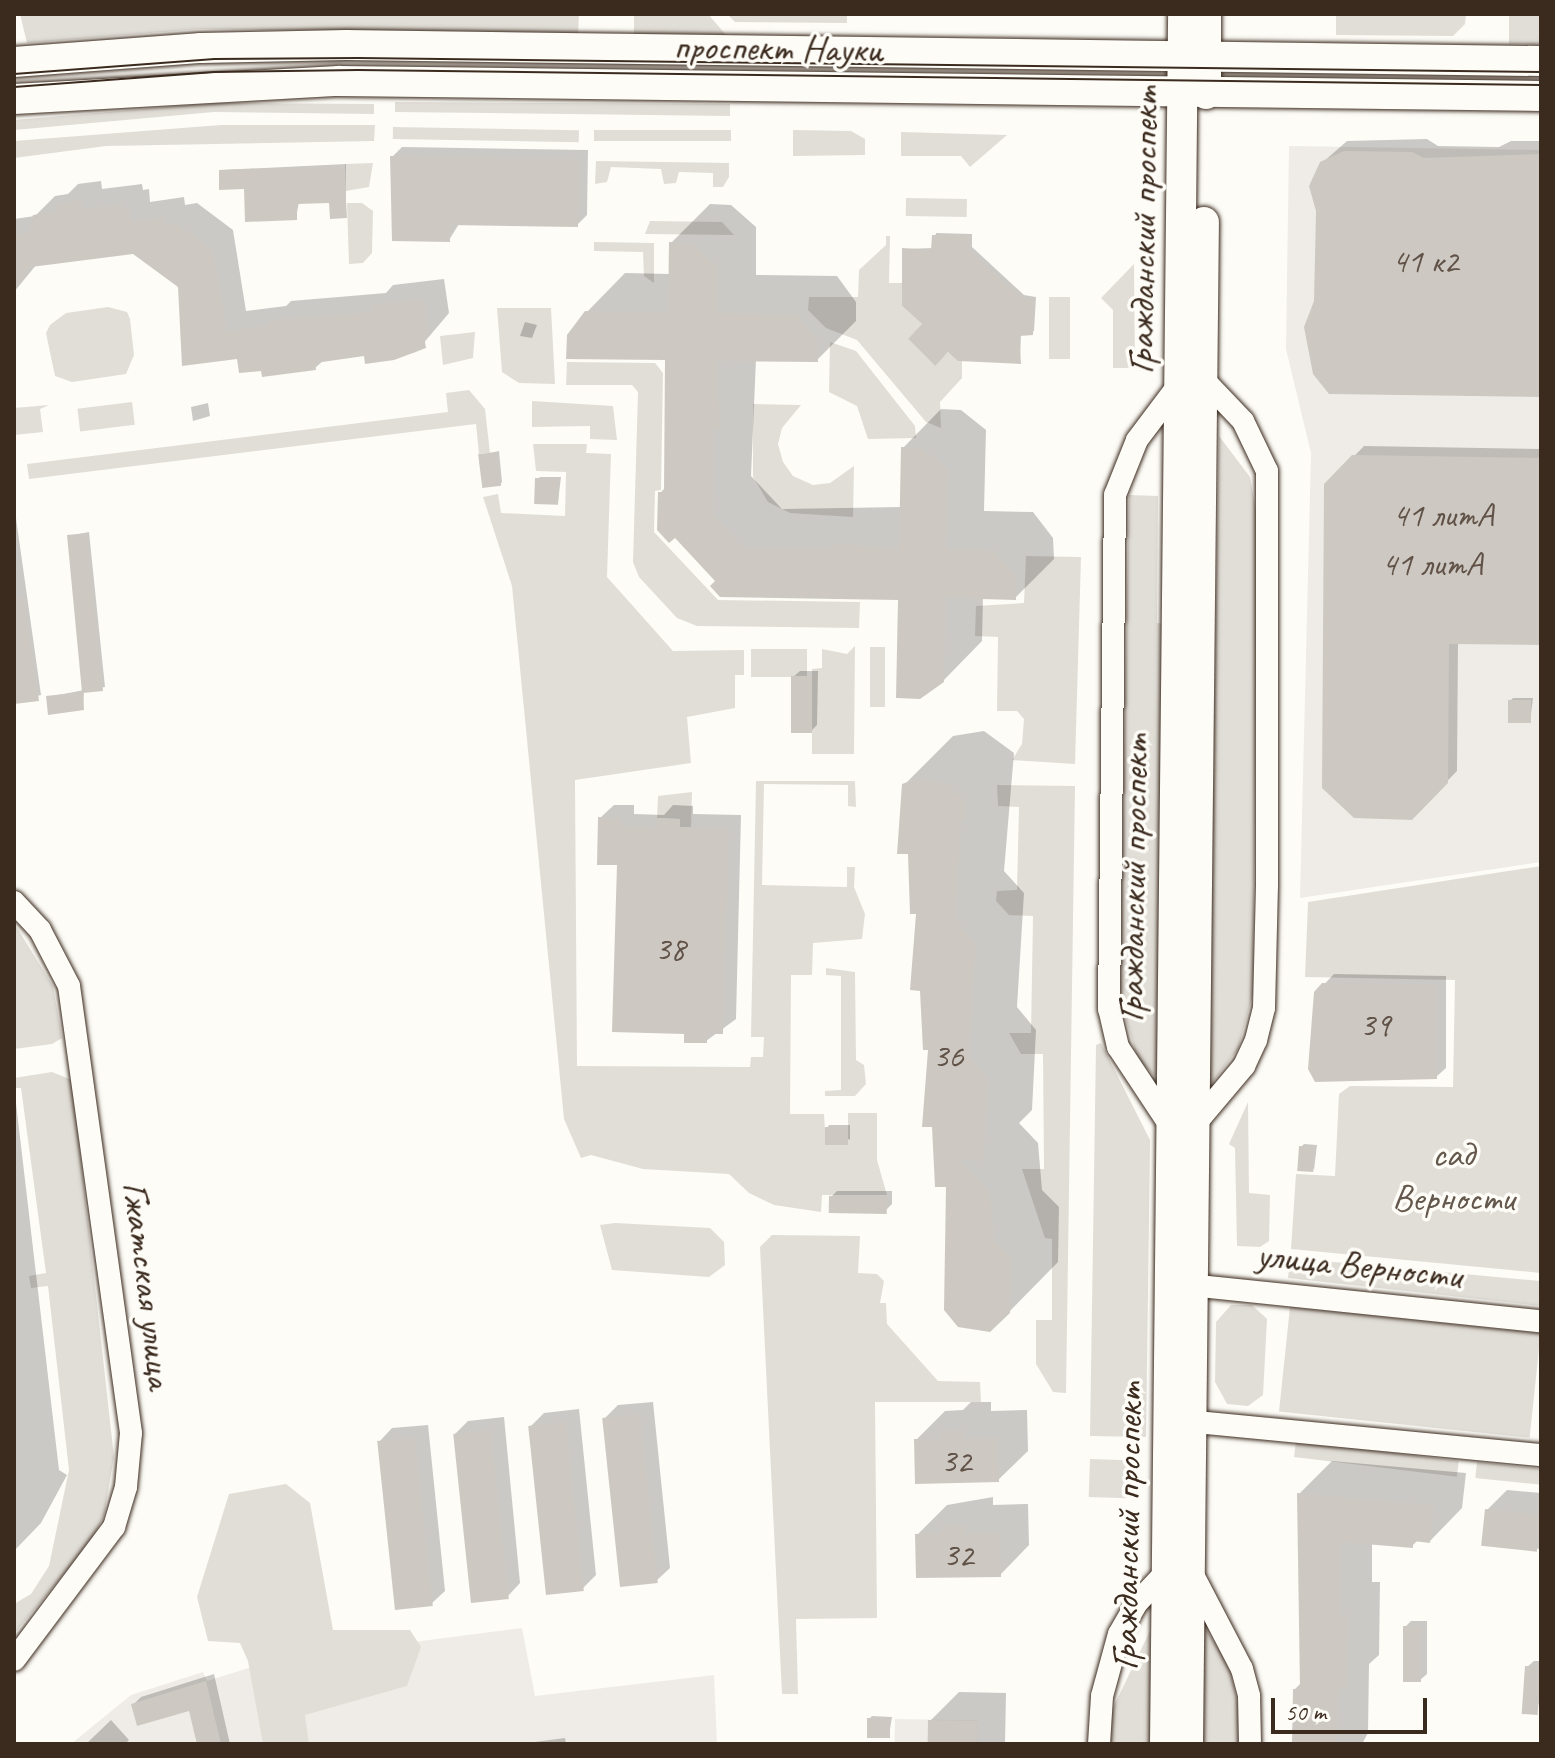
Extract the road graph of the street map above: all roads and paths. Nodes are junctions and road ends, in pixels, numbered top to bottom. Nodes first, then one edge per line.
1 (1183, 14) edge
2 (1206, 14) edge
3 (1196, 57) junction
4 (1541, 61) edge
5 (14, 62) edge
6 (1196, 92) junction
7 (1541, 96) edge
8 (14, 99) edge
9 (1192, 380) junction
10 (14, 902) edge
11 (1183, 1124) junction
12 (1182, 1284) junction
13 (1541, 1321) edge
14 (1181, 1420) junction
15 (1541, 1455) edge
16 (1179, 1571) junction
17 (14, 1660) edge
18 (1099, 1744) edge
19 (1165, 1744) edge
20 (1188, 1744) edge
21 (1250, 1744) edge

1 - 3 main road, Гражданский проспект
2 - 3 main road, Гражданский проспект
3 - 4 main road, проспект Науки
3 - 5 main road, проспект Науки
3 - 6 main road, Гражданский проспект
6 - 7 main road, проспект Науки
6 - 8 main road, проспект Науки
6 - 9 main road, Гражданский проспект
9 - 11 main road, Гражданский проспект
9 - 11 street
9 - 11 street
10 - 17 street, Гжатская улица
11 - 12 main road, Гражданский проспект
12 - 13 street, улица Верности
12 - 14 main road, Гражданский проспект
14 - 15 street
14 - 16 main road, Гражданский проспект
16 - 18 street
16 - 19 main road, Гражданский проспект
16 - 20 main road, Гражданский проспект
16 - 21 street

